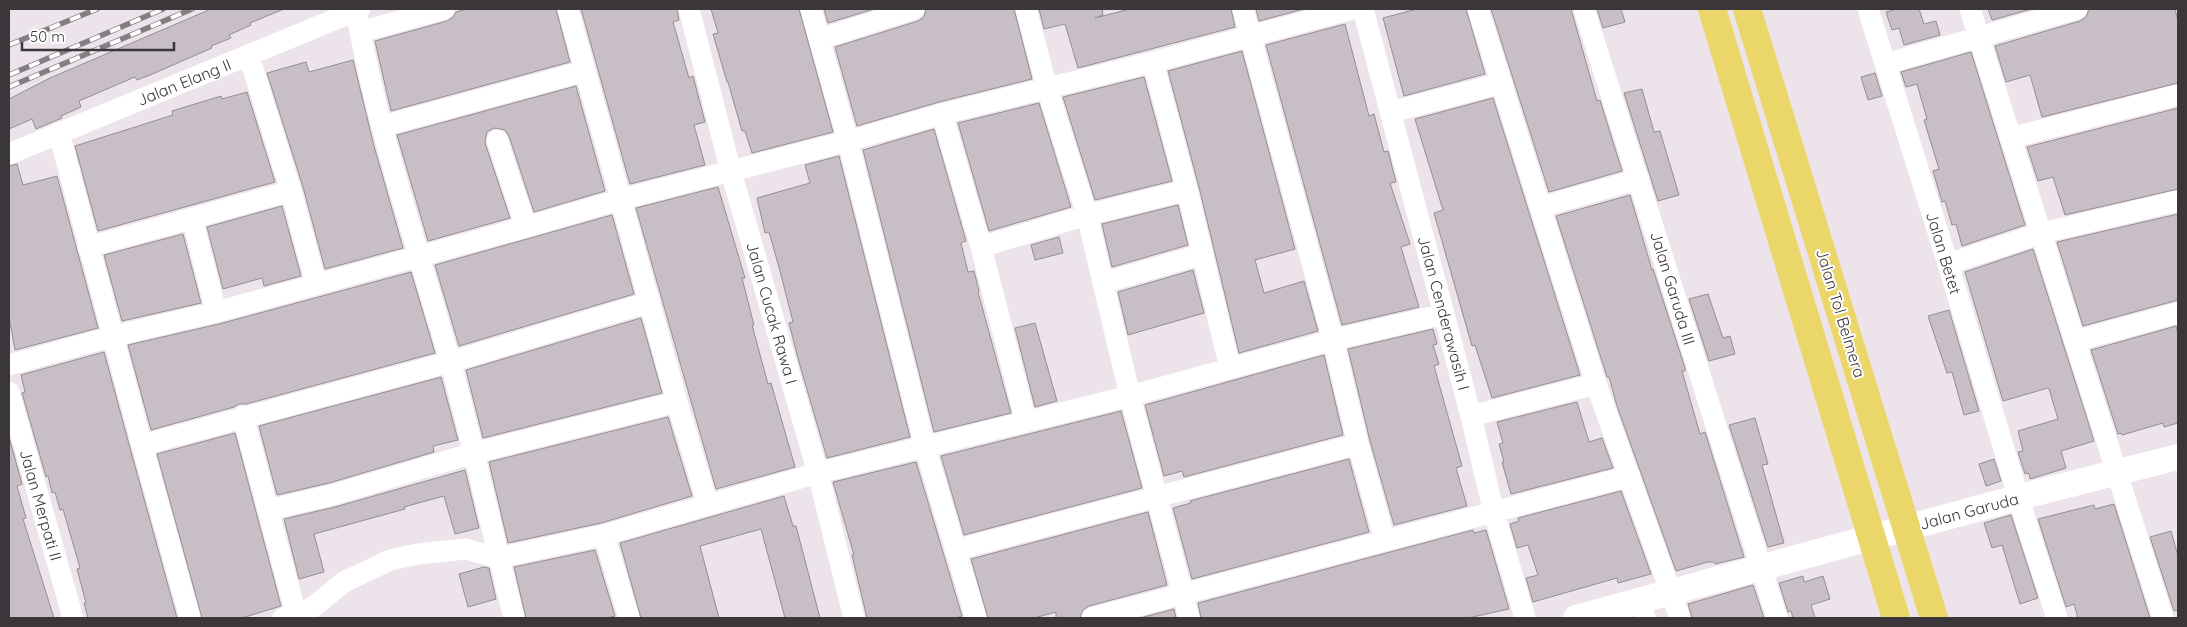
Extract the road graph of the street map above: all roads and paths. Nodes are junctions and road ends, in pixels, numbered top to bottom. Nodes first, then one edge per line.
1 (358, 9) edge
2 (444, 9) edge
3 (568, 9) edge
4 (690, 9) edge
5 (811, 9) edge
6 (914, 9) edge
7 (1026, 9) edge
8 (1242, 9) edge
9 (1352, 9) edge
10 (1363, 9) edge
11 (1478, 9) edge
12 (1584, 9) edge
13 (1712, 9) edge
14 (1747, 9) edge
15 (1868, 9) edge
16 (1970, 9) edge
17 (2078, 9) edge
18 (360, 32) junction
19 (1249, 35) junction
20 (1979, 37) junction
21 (820, 39) junction
22 (249, 56) junction
23 (1153, 62) junction
24 (1885, 64) junction
25 (585, 71) junction
26 (1502, 83) junction
27 (1048, 88) junction
28 (2178, 95) edge
29 (1391, 112) junction
30 (942, 114) junction
31 (383, 126) junction
32 (59, 133) junction
33 (2010, 138) junction
34 (497, 140) dead end
35 (848, 141) junction
36 (9, 154) edge
37 (731, 172) junction
38 (1640, 179) junction
39 (1187, 190) junction
40 (291, 191) junction
41 (622, 199) junction
42 (2178, 201) edge
43 (1541, 207) junction
44 (1087, 215) junction
45 (192, 218) junction
46 (526, 227) junction
47 (2042, 234) junction
48 (88, 247) junction
49 (981, 247) junction
50 (1203, 254) junction
51 (418, 257) junction
52 (1948, 264) junction
53 (1103, 283) junction
54 (316, 284) junction
55 (650, 302) junction
56 (216, 312) junction
57 (2178, 313) edge
58 (1444, 314) junction
59 (114, 336) junction
60 (1333, 340) junction
61 (2075, 341) junction
62 (450, 362) junction
63 (9, 365) edge
64 (1230, 368) junction
65 (1596, 384) junction
66 (9, 392) edge
67 (1130, 396) junction
68 (677, 402) junction
69 (243, 416) junction
70 (1471, 416) junction
71 (1026, 422) junction
72 (1358, 444) junction
73 (142, 445) junction
74 (925, 447) junction
75 (474, 453) junction
76 (2178, 457) edge
77 (2116, 472) junction
78 (818, 473) junction
79 (1630, 476) junction
80 (1158, 497) junction
81 (2020, 497) junction
82 (708, 505) junction
83 (268, 510) junction
84 (1494, 513) junction
85 (604, 534) junction
86 (1385, 542) junction
87 (955, 550) junction
88 (498, 558) junction
89 (1760, 567) junction
90 (1672, 593) junction
91 (1183, 594) junction
92 (1892, 608) edge
93 (1643, 610) edge
94 (292, 617) edge
95 (73, 618) edge
96 (190, 618) edge
97 (514, 618) edge
98 (629, 618) edge
99 (854, 618) edge
100 (976, 618) edge
101 (1092, 618) edge
102 (1189, 618) edge
103 (1524, 618) edge
104 (1576, 618) edge
105 (1680, 618) edge
106 (1777, 618) edge
107 (1934, 618) edge
108 (2057, 618) edge
109 (2163, 618) edge

1 - 18 street
1 - 22 street, Jalan Elang II
2 - 18 street
3 - 25 street
4 - 37 street, Jalan Cucak Rawa I
5 - 21 street
6 - 21 street
7 - 27 street
8 - 19 street
9 - 19 street
10 - 29 street, Jalan Cenderawasih I
11 - 26 street
12 - 38 street, Jalan Garuda III
13 - 92 highway
14 - 107 highway, Jalan Tol Belmera
15 - 24 street, Jalan Betet
16 - 20 street
17 - 20 street
18 - 31 street
19 - 23 street
19 - 60 street
20 - 24 street
20 - 33 street
21 - 35 street
22 - 32 street, Jalan Elang II
22 - 40 street
23 - 27 street
23 - 39 street
24 - 52 street, Jalan Betet
25 - 31 street
25 - 41 street
26 - 29 street
26 - 43 street
27 - 30 street
27 - 44 street
28 - 33 street
29 - 58 street, Jalan Cenderawasih I
30 - 35 street
30 - 49 street
31 - 51 street
32 - 36 street, Jalan Elang II
32 - 48 street
33 - 47 street
34 - 46 street
35 - 37 street
35 - 74 street
37 - 41 street
37 - 78 street, Jalan Cucak Rawa I
38 - 43 street
38 - 89 street, Jalan Garuda III
39 - 44 street
39 - 50 street
40 - 45 street
40 - 54 street
41 - 46 street
41 - 55 street
42 - 47 street
43 - 65 street
44 - 49 street
44 - 53 street
45 - 48 street
45 - 56 street
46 - 51 street
47 - 52 street
47 - 61 street
48 - 59 street
49 - 71 street
50 - 53 street
50 - 64 street
51 - 54 street
51 - 62 street
52 - 81 street, Jalan Betet
53 - 67 street
54 - 56 street
55 - 62 street
55 - 68 street
56 - 59 street
57 - 61 street
58 - 60 street
58 - 70 street, Jalan Cenderawasih I
59 - 63 street
59 - 73 street
60 - 64 street
60 - 72 street
61 - 77 street
62 - 69 street
62 - 75 street
64 - 67 street
65 - 70 street
65 - 79 street
66 - 95 street, Jalan Merpati II
67 - 71 street
67 - 80 street
68 - 75 street
68 - 82 street
69 - 73 street
69 - 83 street
70 - 84 street, Jalan Cenderawasih I
71 - 74 street
72 - 80 street
72 - 86 street
73 - 96 street
74 - 78 street
74 - 87 street
75 - 83 street
75 - 88 street
76 - 77 street, Jalan Garuda
77 - 81 street, Jalan Garuda
77 - 109 street
78 - 82 street
78 - 99 street, Jalan Cucak Rawa I
79 - 84 street
79 - 90 street
80 - 87 street
80 - 91 street
81 - 89 street, Jalan Garuda
81 - 108 street, Jalan Betet
82 - 85 street
83 - 94 street
84 - 86 street
84 - 103 street, Jalan Cenderawasih I
85 - 88 street
85 - 98 street
86 - 91 street
87 - 100 street
88 - 94 street
88 - 97 street
89 - 90 street, Jalan Garuda
89 - 106 street
90 - 93 street, Jalan Garuda
90 - 105 street
91 - 101 street
91 - 102 street
93 - 104 street, Jalan Garuda

